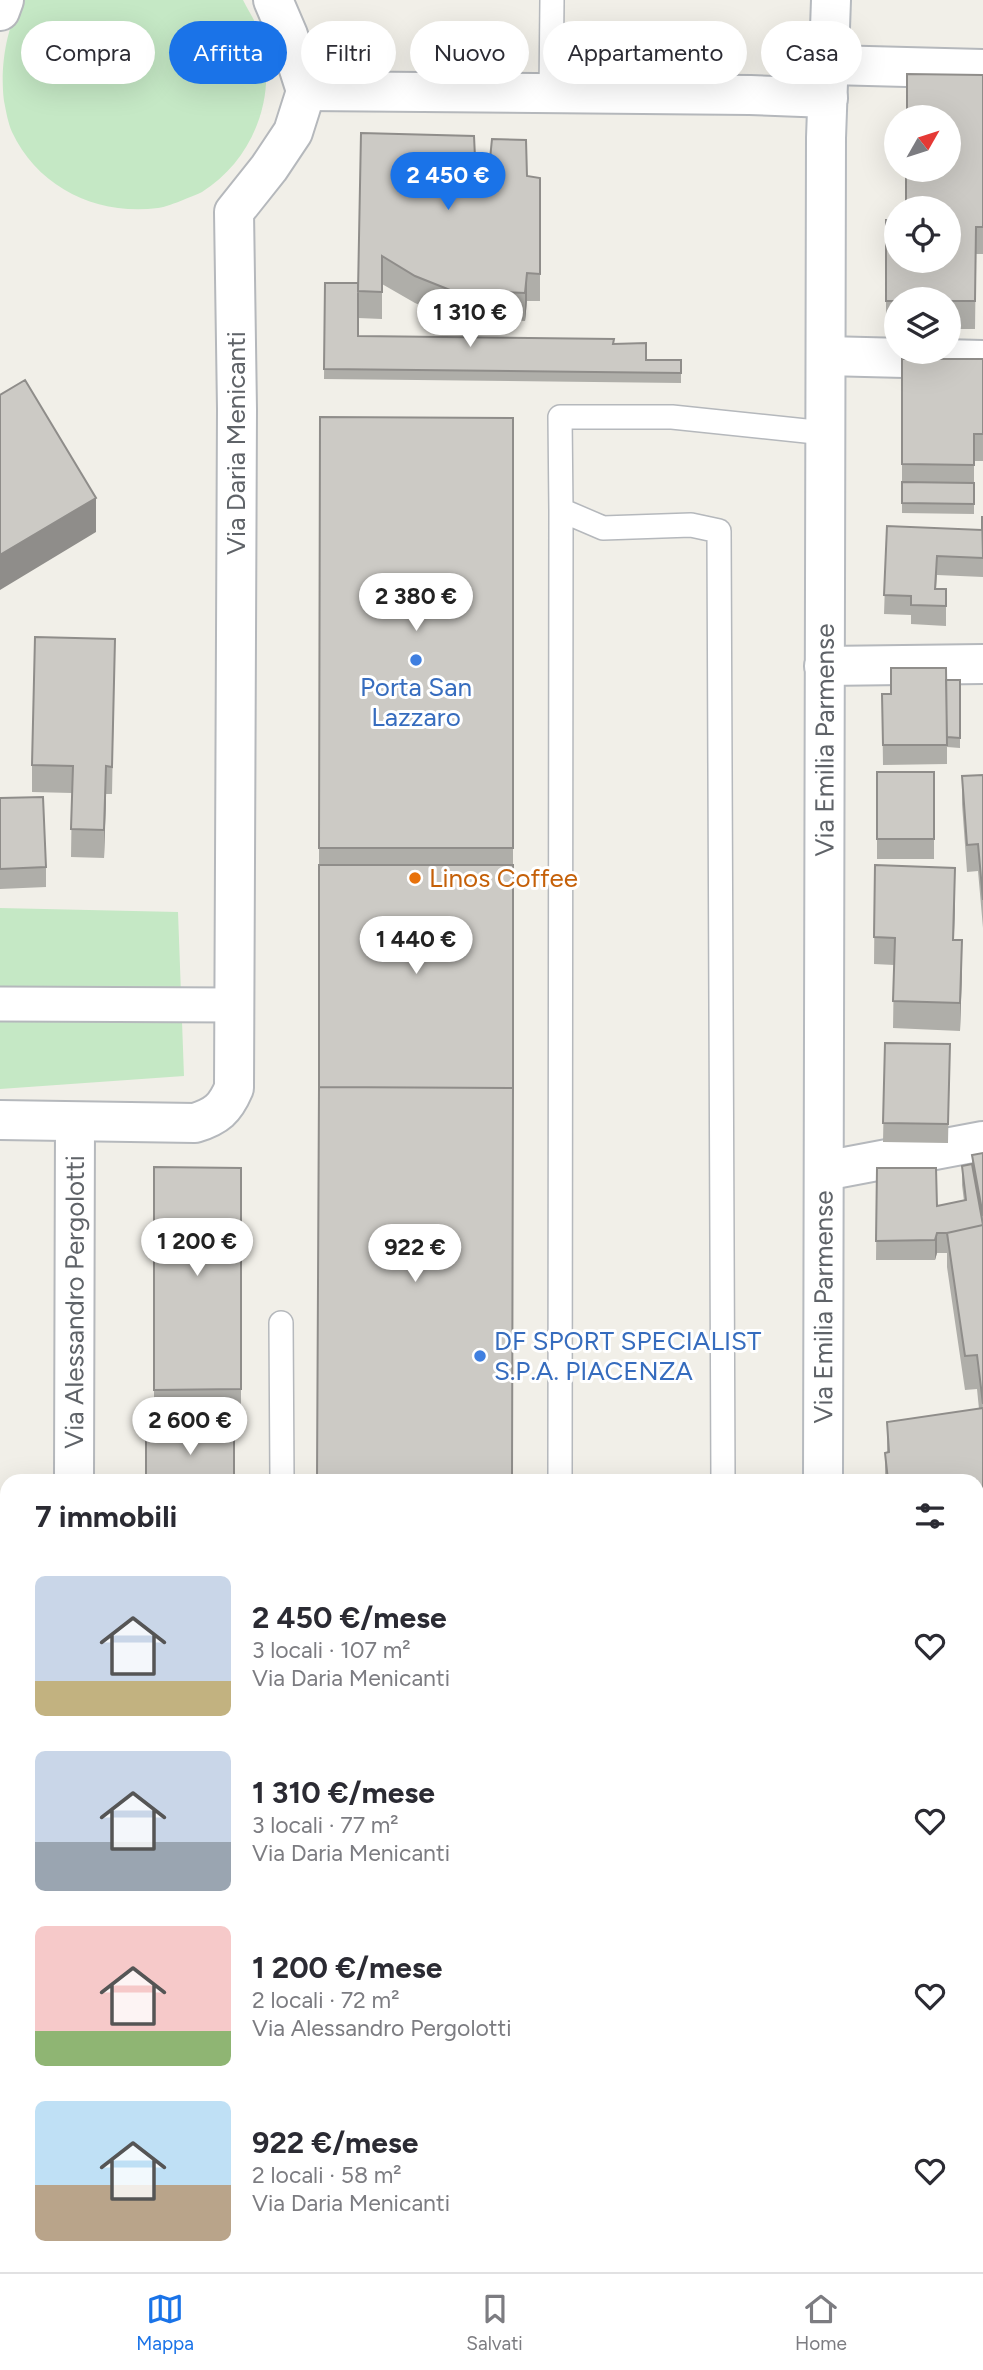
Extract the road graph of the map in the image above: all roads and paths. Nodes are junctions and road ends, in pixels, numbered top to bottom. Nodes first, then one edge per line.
1 (4, 0) edge
2 (273, 0) edge
3 (552, 0) edge
4 (831, 0) edge
5 (0, 11) edge
6 (830, 21) edge
7 (983, 69) edge
8 (862, 78) edge
9 (820, 84) edge
10 (829, 84) edge
11 (306, 91) junction
12 (551, 93) junction
13 (826, 356) junction
14 (983, 360) edge
15 (825, 433) junction
16 (561, 510) junction
17 (983, 664) edge
18 (824, 666) junction
19 (0, 1004) edge
20 (234, 1005) junction
21 (0, 1120) edge
22 (75, 1122) junction
23 (983, 1141) edge
24 (824, 1171) junction
25 (281, 1323) dead end
26 (74, 1474) edge
27 (282, 1474) edge
28 (560, 1474) edge
29 (723, 1474) edge
30 (823, 1474) edge

1 - 5 street
2 - 11 street
3 - 12 lane
4 - 6 street, Via Emilia Parmense
7 - 8 street
9 - 12 street
10 - 13 street, Via Emilia Parmense
11 - 12 street
11 - 20 street, Via Daria Menicanti
13 - 14 street
13 - 15 street, Via Emilia Parmense
15 - 16 lane
15 - 18 street, Via Emilia Parmense
16 - 28 lane
16 - 29 lane
17 - 18 street
18 - 24 street, Via Emilia Parmense
19 - 20 street
20 - 22 street, Via Daria Menicanti
21 - 22 street, Via Daria Menicanti
22 - 26 street, Via Alessandro Pergolotti
23 - 24 street
24 - 30 street, Via Emilia Parmense
25 - 27 lane

